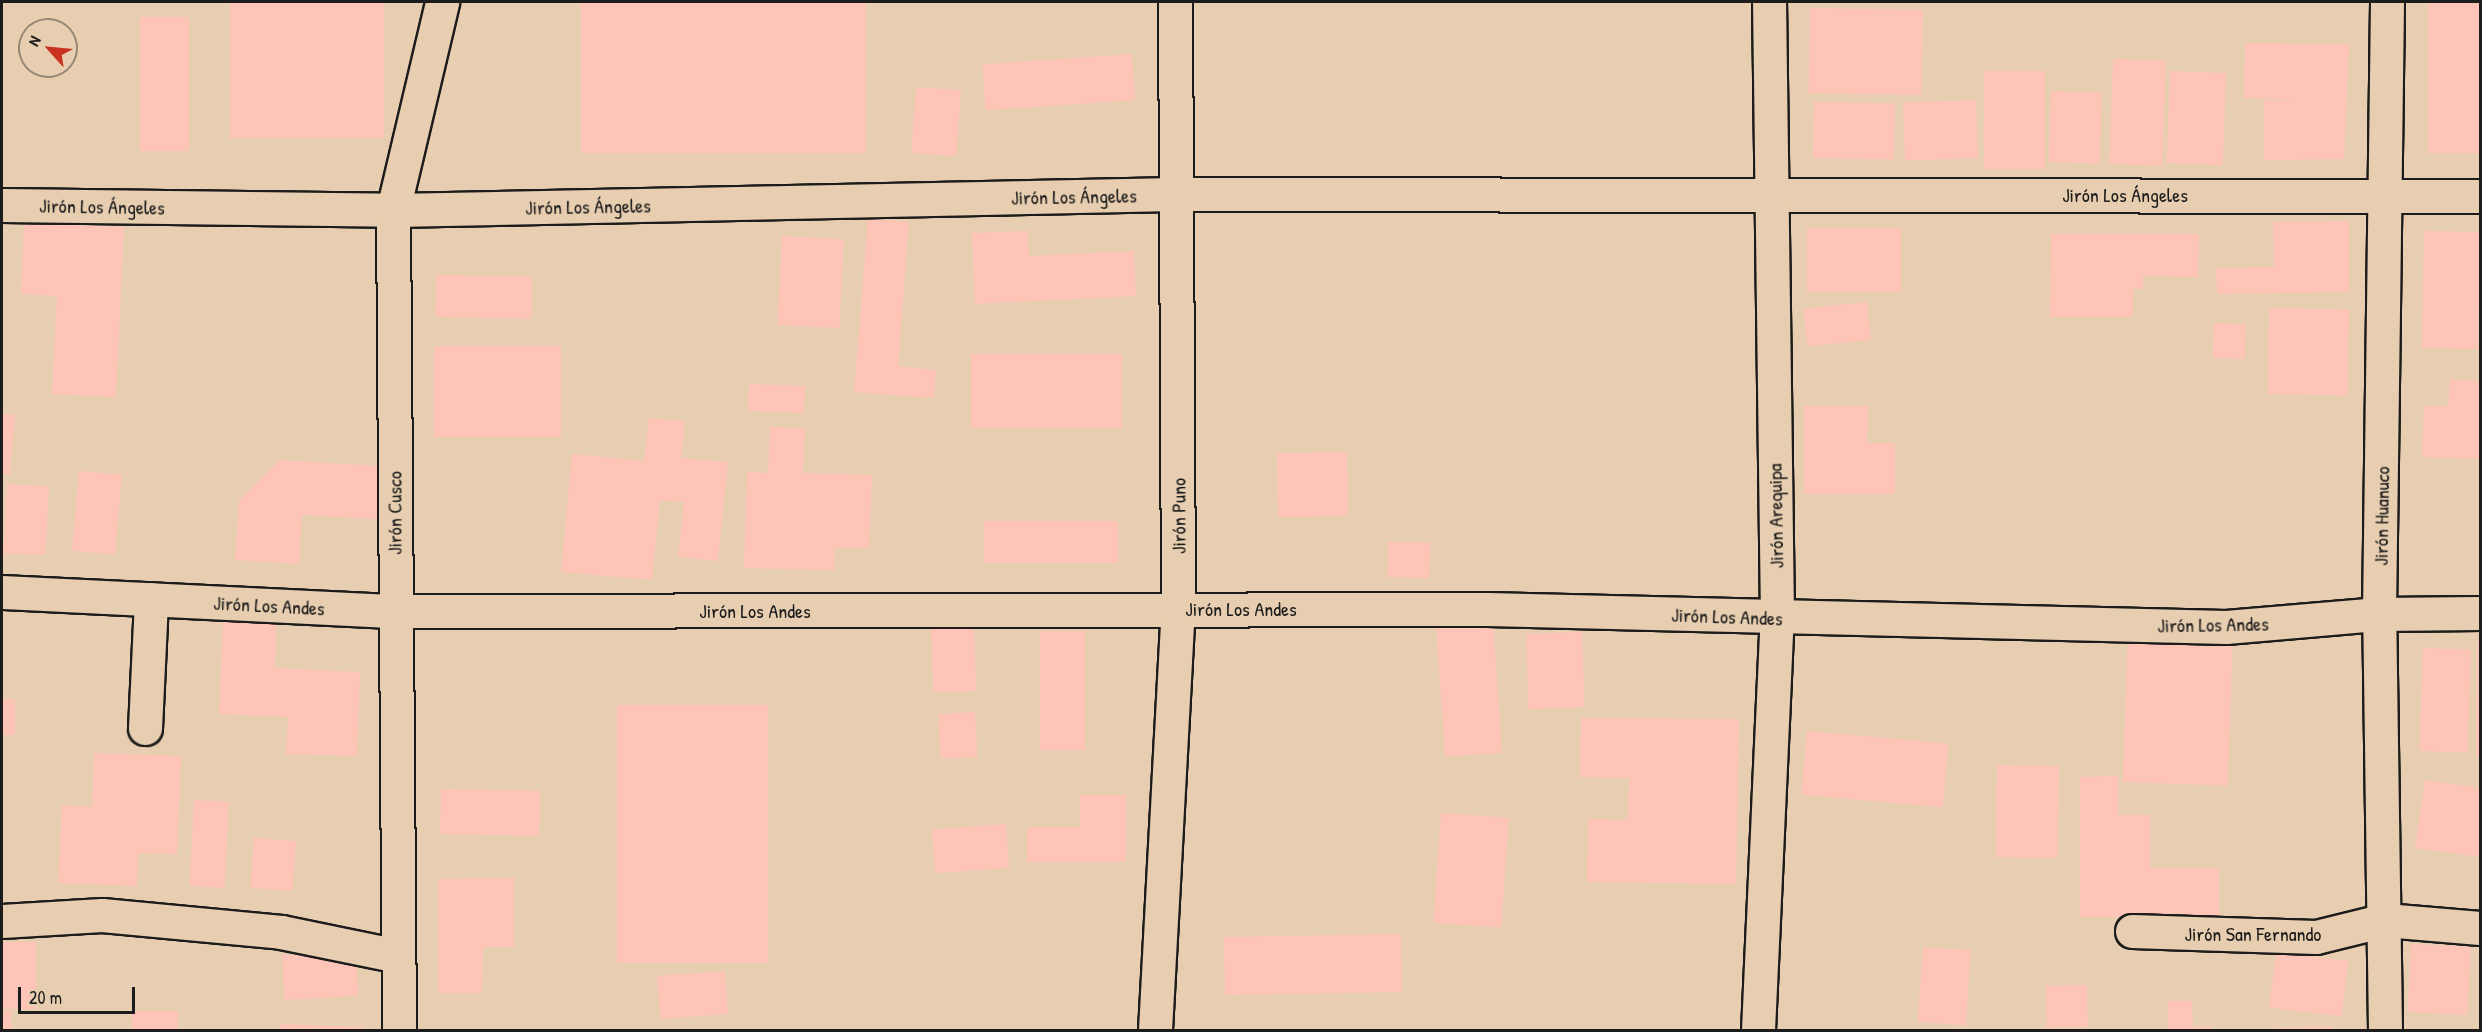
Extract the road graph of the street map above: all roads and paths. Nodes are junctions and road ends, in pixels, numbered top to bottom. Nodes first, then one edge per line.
1 (442, 2) edge
2 (1175, 2) edge
3 (1769, 2) edge
4 (2387, 2) edge
5 (1770, 193) junction
6 (1175, 194) junction
7 (2386, 195) junction
8 (2481, 196) edge
9 (2, 205) edge
10 (393, 210) junction
11 (2, 592) edge
12 (151, 599) junction
13 (1178, 608) junction
14 (394, 611) junction
15 (2481, 613) edge
16 (2379, 615) junction
17 (1777, 618) junction
18 (145, 728) dead end
19 (2385, 920) junction
20 (2, 921) edge
21 (2481, 928) edge
22 (2132, 931) dead end
23 (398, 956) junction
24 (399, 1030) edge
25 (1155, 1030) edge
26 (1758, 1030) edge
27 (2385, 1030) edge

1 - 10 street, Jirón Cusco
2 - 6 street, Jirón Puno
3 - 5 street, Jirón Arequipa
4 - 7 street, Jirón Huanuco
5 - 6 street, Jirón Los Ángeles
5 - 7 street, Jirón Los Ángeles
5 - 17 street, Jirón Arequipa
6 - 10 street, Jirón Los Ángeles
6 - 13 street, Jirón Puno
7 - 8 street, Jirón Los Ángeles
7 - 16 street, Jirón Huanuco
9 - 10 street, Jirón Los Ángeles
10 - 14 street, Jirón Cusco
11 - 12 street, Jirón Los Andes
12 - 14 street, Jirón Los Andes
12 - 18 street
13 - 14 street, Jirón Los Andes
13 - 17 street, Jirón Los Andes
13 - 25 street, Jirón Puno
14 - 23 street, Jirón Cusco
15 - 16 street, Jirón Los Andes
16 - 17 street, Jirón Los Andes
16 - 19 street, Jirón Huanuco
17 - 26 street, Jirón Arequipa
19 - 21 street, Jirón San Fernando
19 - 22 street, Jirón San Fernando
19 - 27 street, Jirón Huanuco
20 - 23 street
23 - 24 street, Jirón Cusco

